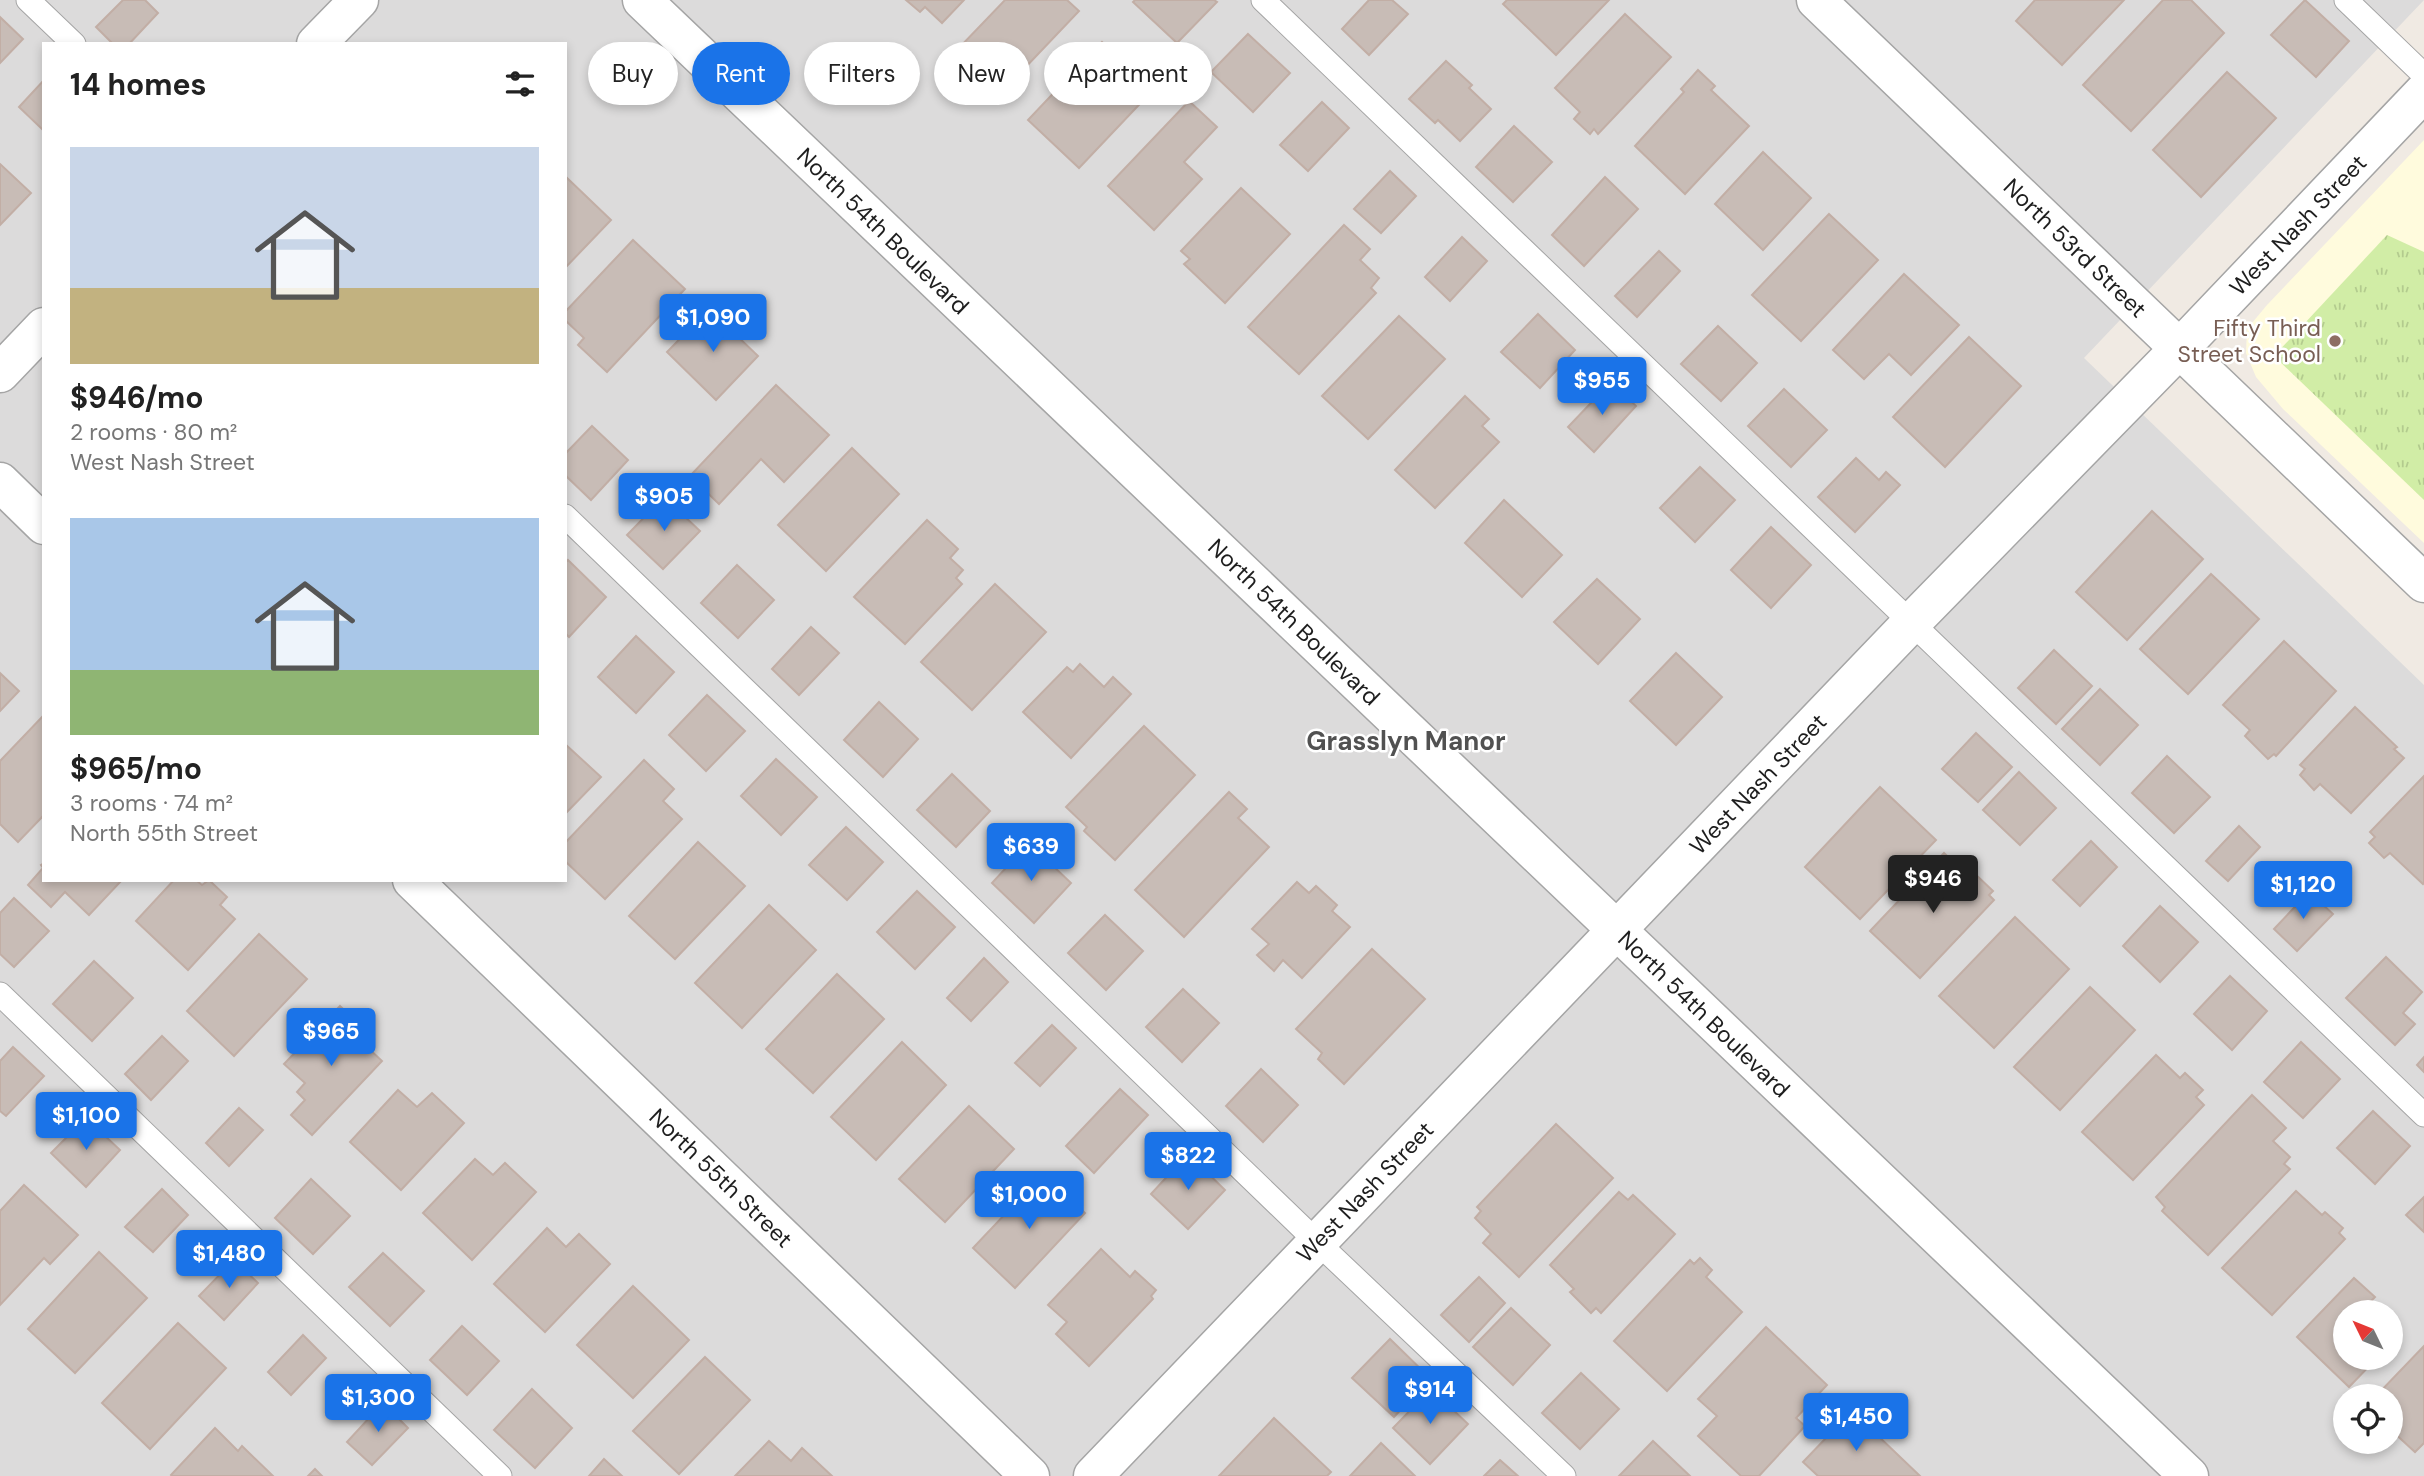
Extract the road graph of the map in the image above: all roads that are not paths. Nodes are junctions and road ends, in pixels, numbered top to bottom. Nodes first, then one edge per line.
1 (28, 0) edge
2 (359, 0) edge
3 (642, 0) edge
4 (1263, 0) edge
5 (1816, 0) edge
6 (2346, 0) edge
7 (72, 42) edge
8 (318, 42) edge
9 (2424, 75) edge
10 (2424, 92) edge
11 (42, 329) edge
12 (2180, 348) junction
13 (0, 373) edge
14 (0, 482) edge
15 (567, 518) edge
16 (42, 522) edge
17 (2424, 583) edge
18 (1912, 622) junction
19 (414, 882) edge
20 (1617, 931) junction
21 (0, 994) edge
22 (2424, 1115) edge
23 (1317, 1242) junction
24 (500, 1476) edge
25 (1030, 1476) edge
26 (1093, 1476) edge
27 (1564, 1476) edge
28 (2189, 1476) edge

1 - 7 lane
2 - 8 street
3 - 20 street, North 54th Boulevard
4 - 18 lane
5 - 12 street, North 53rd Street
6 - 9 lane
10 - 12 street, West Nash Street
11 - 13 street
12 - 17 street, North 53rd Street
12 - 18 street, West Nash Street
14 - 16 street
15 - 23 lane
18 - 20 street, West Nash Street
18 - 22 lane
19 - 25 street, North 55th Street
20 - 23 street, West Nash Street
20 - 28 street, North 54th Boulevard
21 - 24 lane
23 - 26 street, West Nash Street
23 - 27 lane

